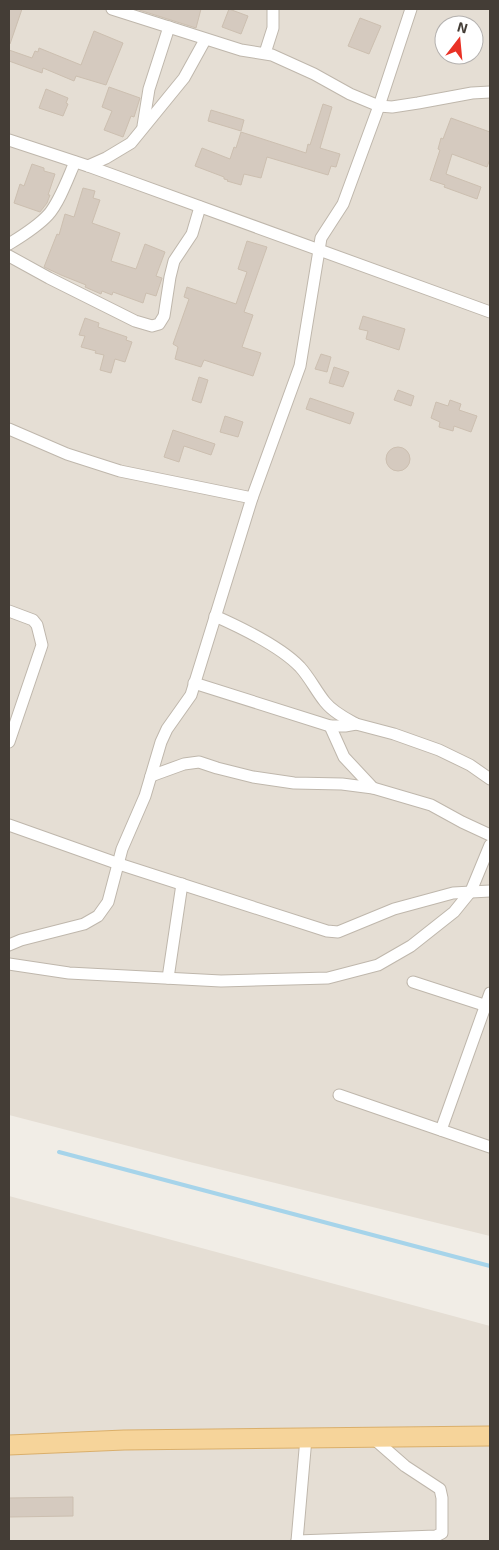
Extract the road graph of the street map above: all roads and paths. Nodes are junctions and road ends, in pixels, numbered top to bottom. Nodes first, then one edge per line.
1 (112, 9) edge
2 (273, 9) edge
3 (411, 9) edge
4 (125, 11) edge
5 (169, 28) junction
6 (205, 40) junction
7 (265, 53) junction
8 (490, 92) edge
9 (379, 106) junction
10 (143, 128) junction
11 (9, 140) edge
12 (75, 162) junction
13 (88, 166) junction
14 (200, 207) junction
15 (9, 244) edge
16 (318, 250) junction
17 (9, 256) edge
18 (490, 312) edge
19 (9, 429) edge
20 (252, 498) junction
21 (9, 611) edge
22 (215, 616) junction
23 (194, 682) junction
24 (12, 720) edge
25 (356, 724) junction
26 (330, 726) junction
27 (9, 742) edge
28 (151, 776) junction
29 (490, 779) edge
30 (373, 788) junction
31 (9, 825) edge
32 (490, 835) edge
33 (490, 845) edge
34 (119, 864) junction
35 (182, 884) junction
36 (490, 890) edge
37 (471, 891) junction
38 (9, 945) edge
39 (9, 964) edge
40 (168, 978) junction
41 (413, 982) dead end
42 (490, 993) edge
43 (488, 1007) edge
44 (339, 1095) dead end
45 (441, 1130) junction
46 (490, 1147) edge
47 (490, 1436) edge
48 (306, 1438) junction
49 (373, 1438) junction
50 (9, 1445) edge
51 (297, 1541) edge

1 - 4 street
2 - 7 street
3 - 9 street
4 - 5 street
5 - 6 street
5 - 10 street
6 - 7 street
6 - 10 street
7 - 9 street
8 - 9 street
9 - 16 street
10 - 13 street
11 - 12 street
12 - 13 street
12 - 15 street
13 - 14 street
14 - 16 street
14 - 17 street
16 - 18 street
16 - 20 street
19 - 20 street
20 - 22 street
21 - 24 street
22 - 23 street
22 - 25 street
23 - 26 street
23 - 28 street
24 - 27 street
25 - 26 street
25 - 29 street
26 - 30 street
28 - 30 street
28 - 34 street
30 - 32 street
31 - 34 street
33 - 37 street
34 - 35 street
34 - 38 street
35 - 37 street
35 - 40 street
36 - 37 street
37 - 40 street
39 - 40 street
41 - 43 street
42 - 43 street
43 - 45 street
44 - 45 street
45 - 46 street
47 - 49 main road
48 - 49 main road
48 - 50 main road
48 - 51 street
49 - 51 street

